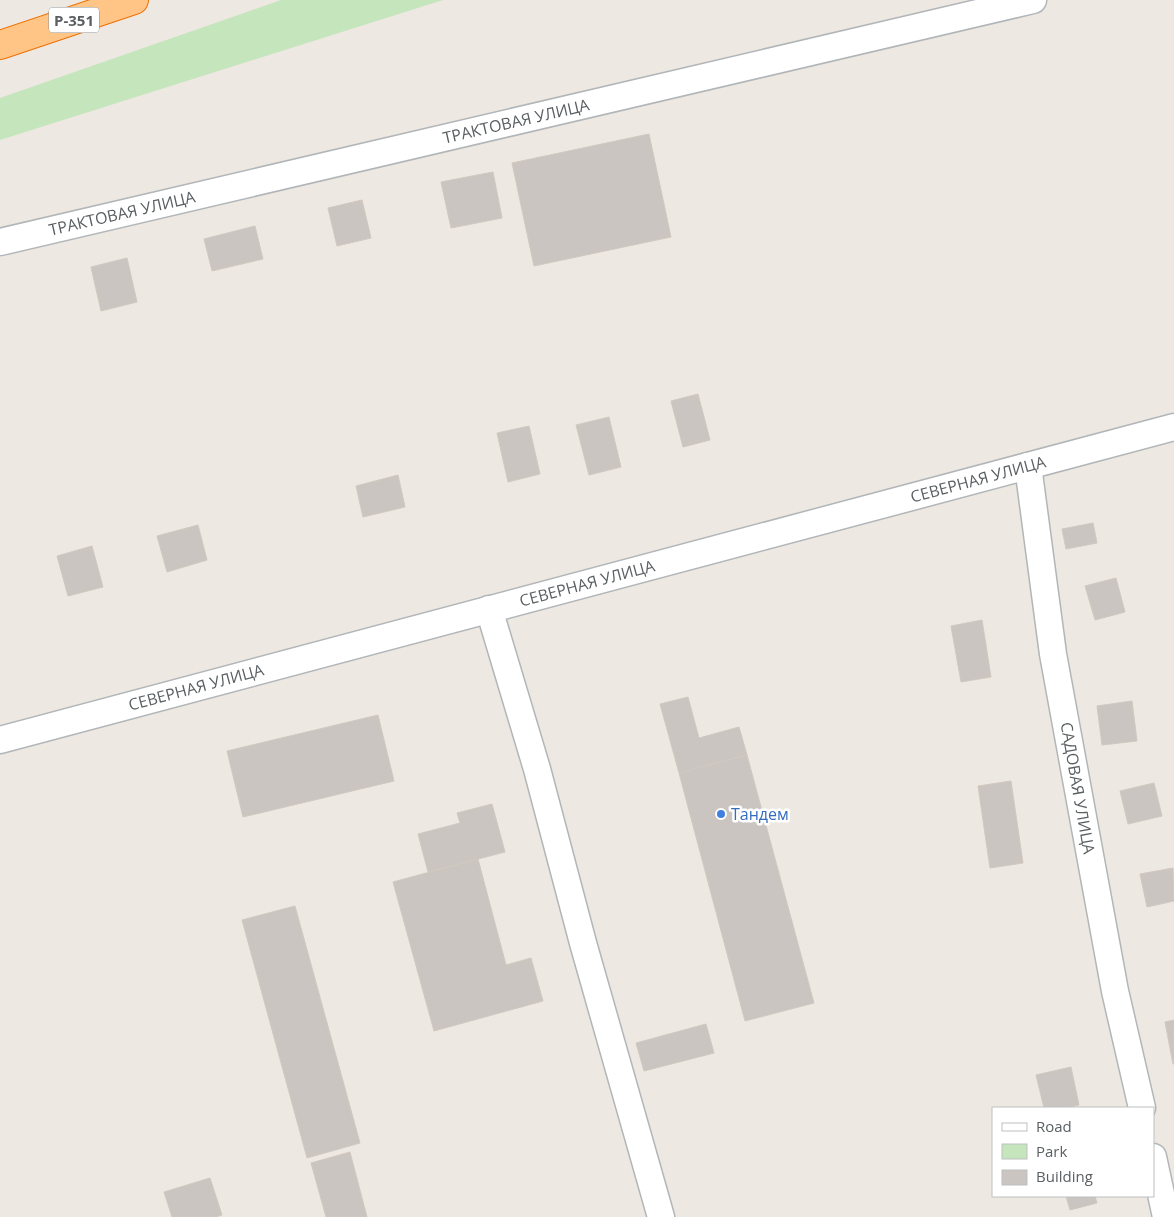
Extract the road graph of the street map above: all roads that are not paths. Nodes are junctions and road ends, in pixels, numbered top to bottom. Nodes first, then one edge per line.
1 (134, 0) edge
2 (1033, 0) edge
3 (0, 45) edge
4 (0, 242) edge
5 (1174, 427) edge
6 (1028, 466) junction
7 (489, 609) junction
8 (0, 740) edge
9 (1142, 1107) edge
10 (1154, 1162) edge
11 (661, 1217) edge
12 (1166, 1217) edge

1 - 3 highway, Р-351
2 - 4 street, ТРАКТОВАЯ УЛИЦА
5 - 6 street, СЕВЕРНАЯ УЛИЦА
6 - 7 street, СЕВЕРНАЯ УЛИЦА
6 - 9 street, САДОВАЯ УЛИЦА
7 - 8 street, СЕВЕРНАЯ УЛИЦА
7 - 11 street
10 - 12 street

